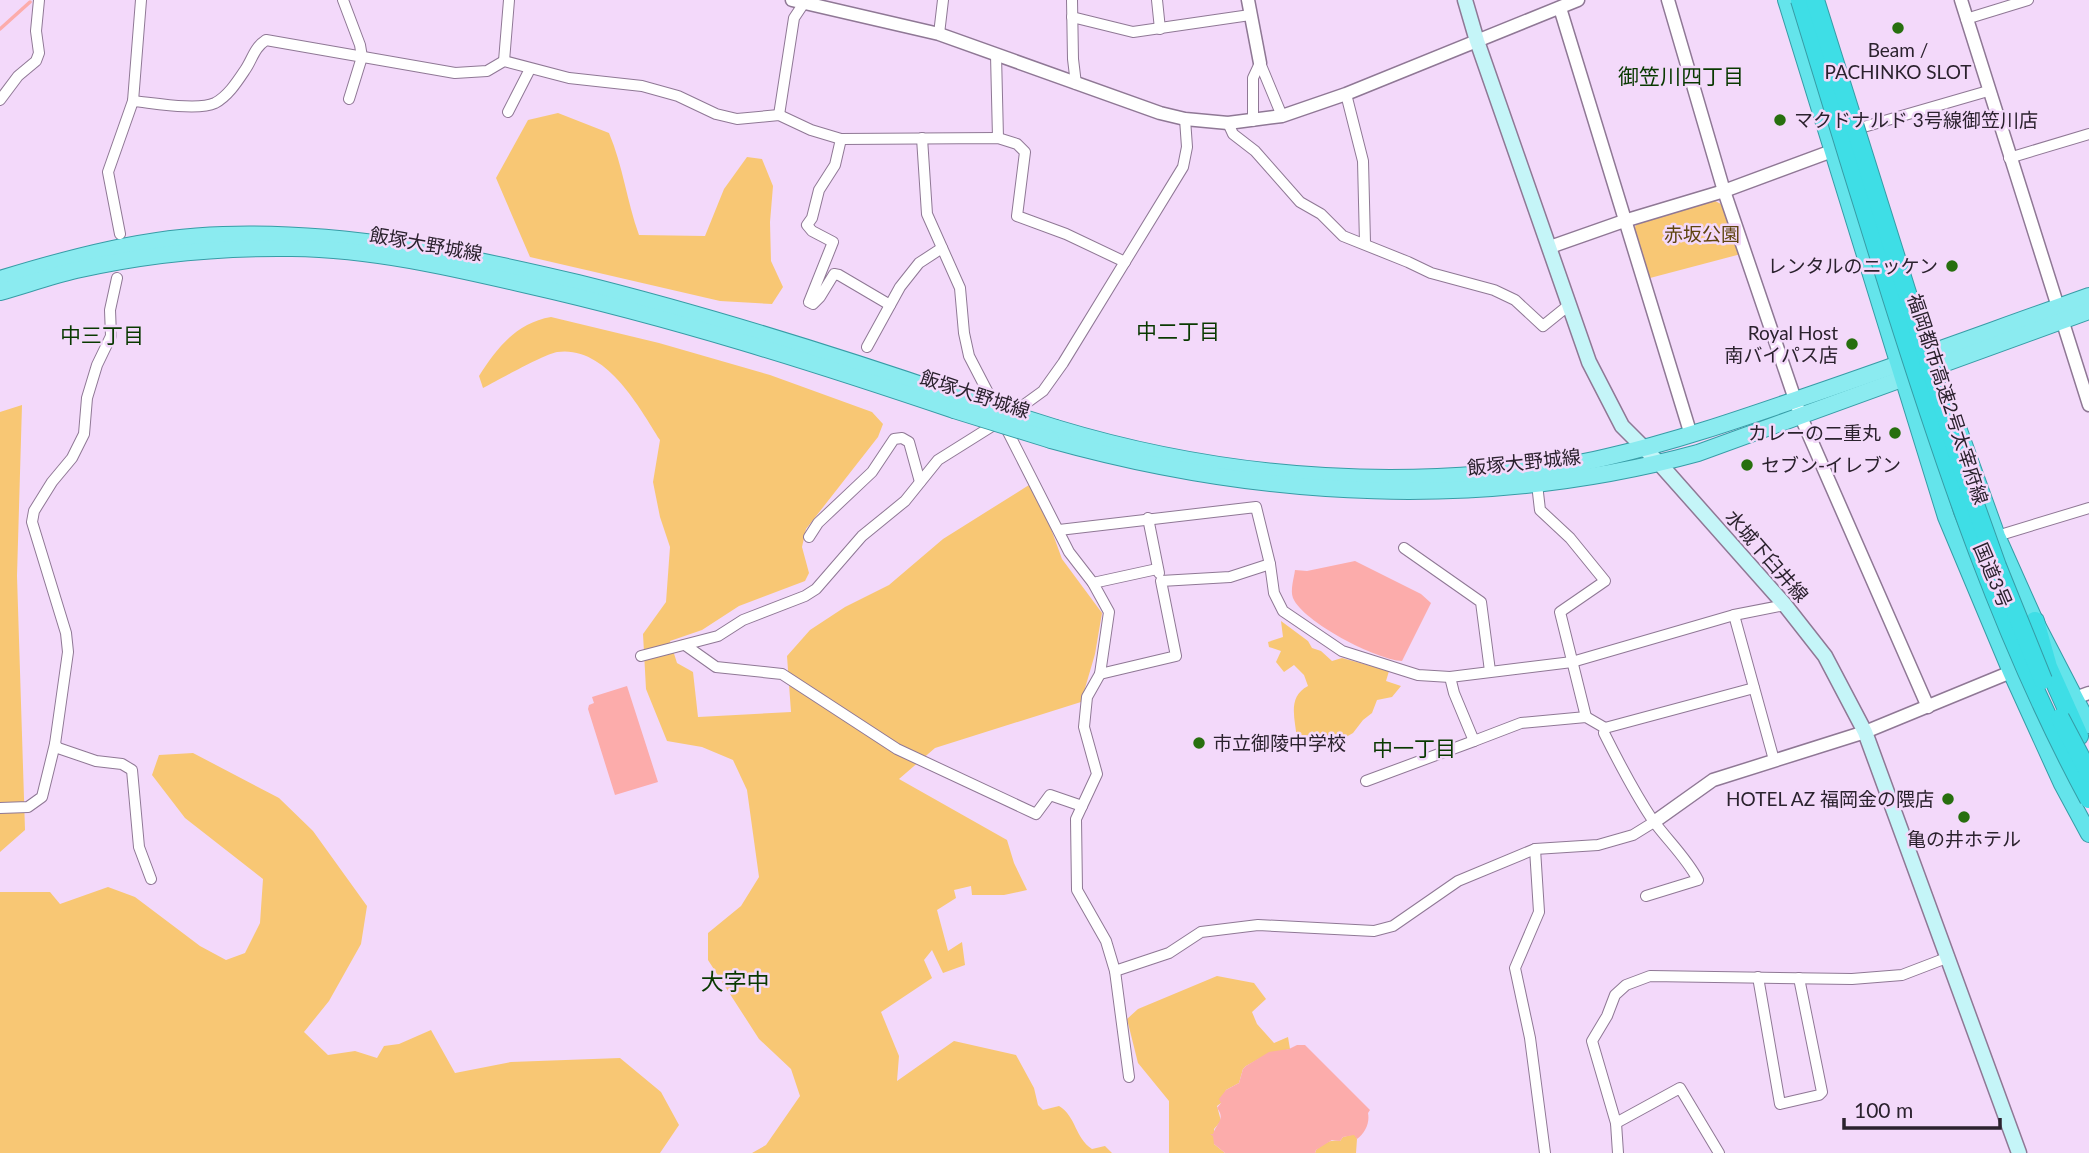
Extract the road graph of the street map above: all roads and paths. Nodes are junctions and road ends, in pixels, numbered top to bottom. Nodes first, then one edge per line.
1 (38, 0) edge
2 (141, 0) edge
3 (343, 0) edge
4 (509, 0) edge
5 (943, 0) edge
6 (1072, 0) edge
7 (1157, 0) edge
8 (1248, 0) edge
9 (1465, 0) edge
10 (1578, 0) edge
11 (1668, 0) edge
12 (1786, 0) edge
13 (1800, 0) edge
14 (1815, 0) edge
15 (1821, 0) edge
16 (1961, 0) edge
17 (2028, 0) edge
18 (801, 1) edge
19 (1560, 8) junction
20 (1250, 15) junction
21 (1072, 17) junction
22 (1966, 19) junction
23 (1160, 29) junction
24 (939, 34) junction
25 (1477, 41) junction
26 (996, 55) junction
27 (362, 57) junction
28 (504, 61) junction
29 (1260, 63) junction
30 (530, 69) junction
31 (1076, 84) junction
32 (1988, 90) junction
33 (1346, 94) junction
34 (349, 99) dead end
35 (0, 100) edge
36 (133, 102) junction
37 (508, 112) dead end
38 (779, 115) junction
39 (1282, 116) junction
40 (1185, 120) junction
41 (1254, 121) junction
42 (1228, 123) junction
43 (1860, 128) junction
44 (2089, 134) edge
45 (922, 138) junction
46 (998, 138) junction
47 (841, 139) junction
48 (1832, 151) junction
49 (2009, 158) junction
50 (1724, 191) junction
51 (1624, 222) junction
52 (120, 234) dead end
53 (1365, 243) junction
54 (1550, 247) junction
55 (942, 248) junction
56 (1125, 262) junction
57 (117, 278) dead end
58 (0, 279) edge
59 (0, 292) edge
60 (2089, 296) edge
61 (890, 305) junction
62 (1569, 305) junction
63 (2089, 311) edge
64 (2059, 314) junction
65 (867, 347) dead end
66 (1935, 360) junction
67 (1902, 372) junction
68 (1796, 400) junction
69 (955, 403) junction
70 (2089, 405) edge
71 (1801, 416) junction
72 (1002, 421) junction
73 (1054, 434) junction
74 (1692, 435) junction
75 (1644, 448) junction
76 (1660, 464) junction
77 (920, 482) junction
78 (1537, 484) junction
79 (2089, 508) edge
80 (1148, 518) junction
81 (1059, 530) junction
82 (1997, 536) junction
83 (809, 537) dead end
84 (1404, 548) dead end
85 (1270, 564) junction
86 (1157, 569) junction
87 (1161, 581) junction
88 (1093, 583) junction
89 (1786, 604) junction
90 (1734, 615) junction
91 (2035, 621) junction
92 (685, 645) junction
93 (641, 656) dead end
94 (1572, 662) junction
95 (1490, 671) junction
96 (2011, 672) junction
97 (1100, 674) junction
98 (1450, 677) junction
99 (1754, 688) junction
100 (2082, 695) edge
101 (1928, 707) junction
102 (1586, 717) junction
103 (2081, 726) edge
104 (1605, 728) junction
105 (1865, 732) junction
106 (1474, 741) junction
107 (55, 744) junction
108 (2089, 754) edge
109 (1774, 760) junction
110 (2089, 773) edge
111 (1366, 780) dead end
112 (2089, 799) edge
113 (1082, 806) junction
114 (0, 808) edge
115 (1654, 822) junction
116 (2089, 834) edge
117 (1535, 849) junction
118 (151, 880) dead end
119 (1646, 897) dead end
120 (1949, 957) junction
121 (1115, 971) junction
122 (1758, 978) junction
123 (1799, 978) junction
124 (1129, 1077) dead end
125 (1616, 1124) junction
126 (1545, 1153) edge
127 (1618, 1153) edge
128 (1719, 1153) edge
129 (2020, 1153) edge

1 - 35 street
2 - 36 street
3 - 27 street
4 - 28 street
5 - 24 street
6 - 21 street
7 - 23 street
8 - 20 street
9 - 25 main road, 水城下臼井線
10 - 19 street
11 - 50 street
12 - 48 highway, 国道3号
13 - 112 highway, 福岡都市高速2号太宰府線, bridge
14 - 110 highway, 福岡都市高速2号太宰府線, bridge
15 - 43 highway, 国道3号
16 - 22 street
17 - 22 street
18 - 24 street
18 - 38 street
19 - 25 street
19 - 51 street
20 - 23 street
20 - 29 street
21 - 23 street
21 - 31 street
22 - 32 street
24 - 26 street
25 - 33 street
25 - 54 main road, 水城下臼井線
26 - 31 street
26 - 46 street
27 - 28 street
27 - 34 street
27 - 36 street
28 - 30 street
29 - 39 street
29 - 41 street
30 - 37 street
30 - 38 street
31 - 40 street
32 - 43 street
32 - 49 street
33 - 39 street
33 - 53 street
36 - 52 street
38 - 47 street
39 - 41 street
40 - 42 street
40 - 56 street
41 - 42 street
42 - 53 street
43 - 66 highway, 国道3号
44 - 49 street
45 - 46 street
45 - 47 street
45 - 55 street
46 - 56 street
47 - 61 street
48 - 50 street
48 - 67 highway, 国道3号
49 - 64 street
50 - 51 street
50 - 68 street
51 - 54 street
51 - 74 street
53 - 62 street
54 - 62 main road, 水城下臼井線
55 - 61 street
55 - 72 street
56 - 72 street
57 - 107 street
58 - 69 main road, 飯塚大野城線
59 - 69 main road, 飯塚大野城線
60 - 64 main road
61 - 65 street
62 - 75 main road, 水城下臼井線
63 - 64 main road
64 - 66 main road, 飯塚大野城線
64 - 70 street
66 - 67 main road, 飯塚大野城線
66 - 82 highway, 国道3号
67 - 68 main road, 飯塚大野城線
67 - 71 main road, 飯塚大野城線
67 - 96 highway, 国道3号
68 - 71 street
68 - 74 main road, 飯塚大野城線
69 - 73 main road, 飯塚大野城線, bridge
71 - 76 main road, 飯塚大野城線
71 - 101 street
72 - 77 street
72 - 81 street
73 - 75 main road, 飯塚大野城線
73 - 78 main road, 飯塚大野城線
74 - 75 main road, 飯塚大野城線
75 - 76 main road, 水城下臼井線
76 - 78 main road, 飯塚大野城線
76 - 89 main road, 水城下臼井線
77 - 83 street
77 - 92 street
78 - 94 street
79 - 82 street
80 - 81 street
80 - 85 street
80 - 86 street
81 - 88 street
82 - 91 highway, 国道3号
84 - 95 street
85 - 87 street
85 - 98 street
86 - 87 street
86 - 88 street
87 - 97 street
88 - 97 street
89 - 90 street
89 - 105 main road, 水城下臼井線
90 - 94 street
90 - 99 street
91 - 100 highway, 国道3号
91 - 103 highway
92 - 93 street
92 - 113 street
94 - 95 street
94 - 102 street
95 - 98 street
96 - 101 street
96 - 116 highway, 国道3号
97 - 113 street
98 - 106 street
99 - 104 street
99 - 109 street
100 - 103 highway, 国道3号
101 - 105 street
102 - 104 street
102 - 106 street
103 - 108 highway
104 - 115 street
105 - 109 street
105 - 120 main road, 水城下臼井線
106 - 111 street
107 - 114 street
107 - 118 street
109 - 115 street
113 - 121 street
115 - 117 street
115 - 119 street
117 - 121 street
117 - 126 street
120 - 123 street
120 - 129 main road, 水城下臼井線
121 - 124 street
122 - 123 street
122 - 123 street
122 - 125 street
125 - 127 street
125 - 128 street

